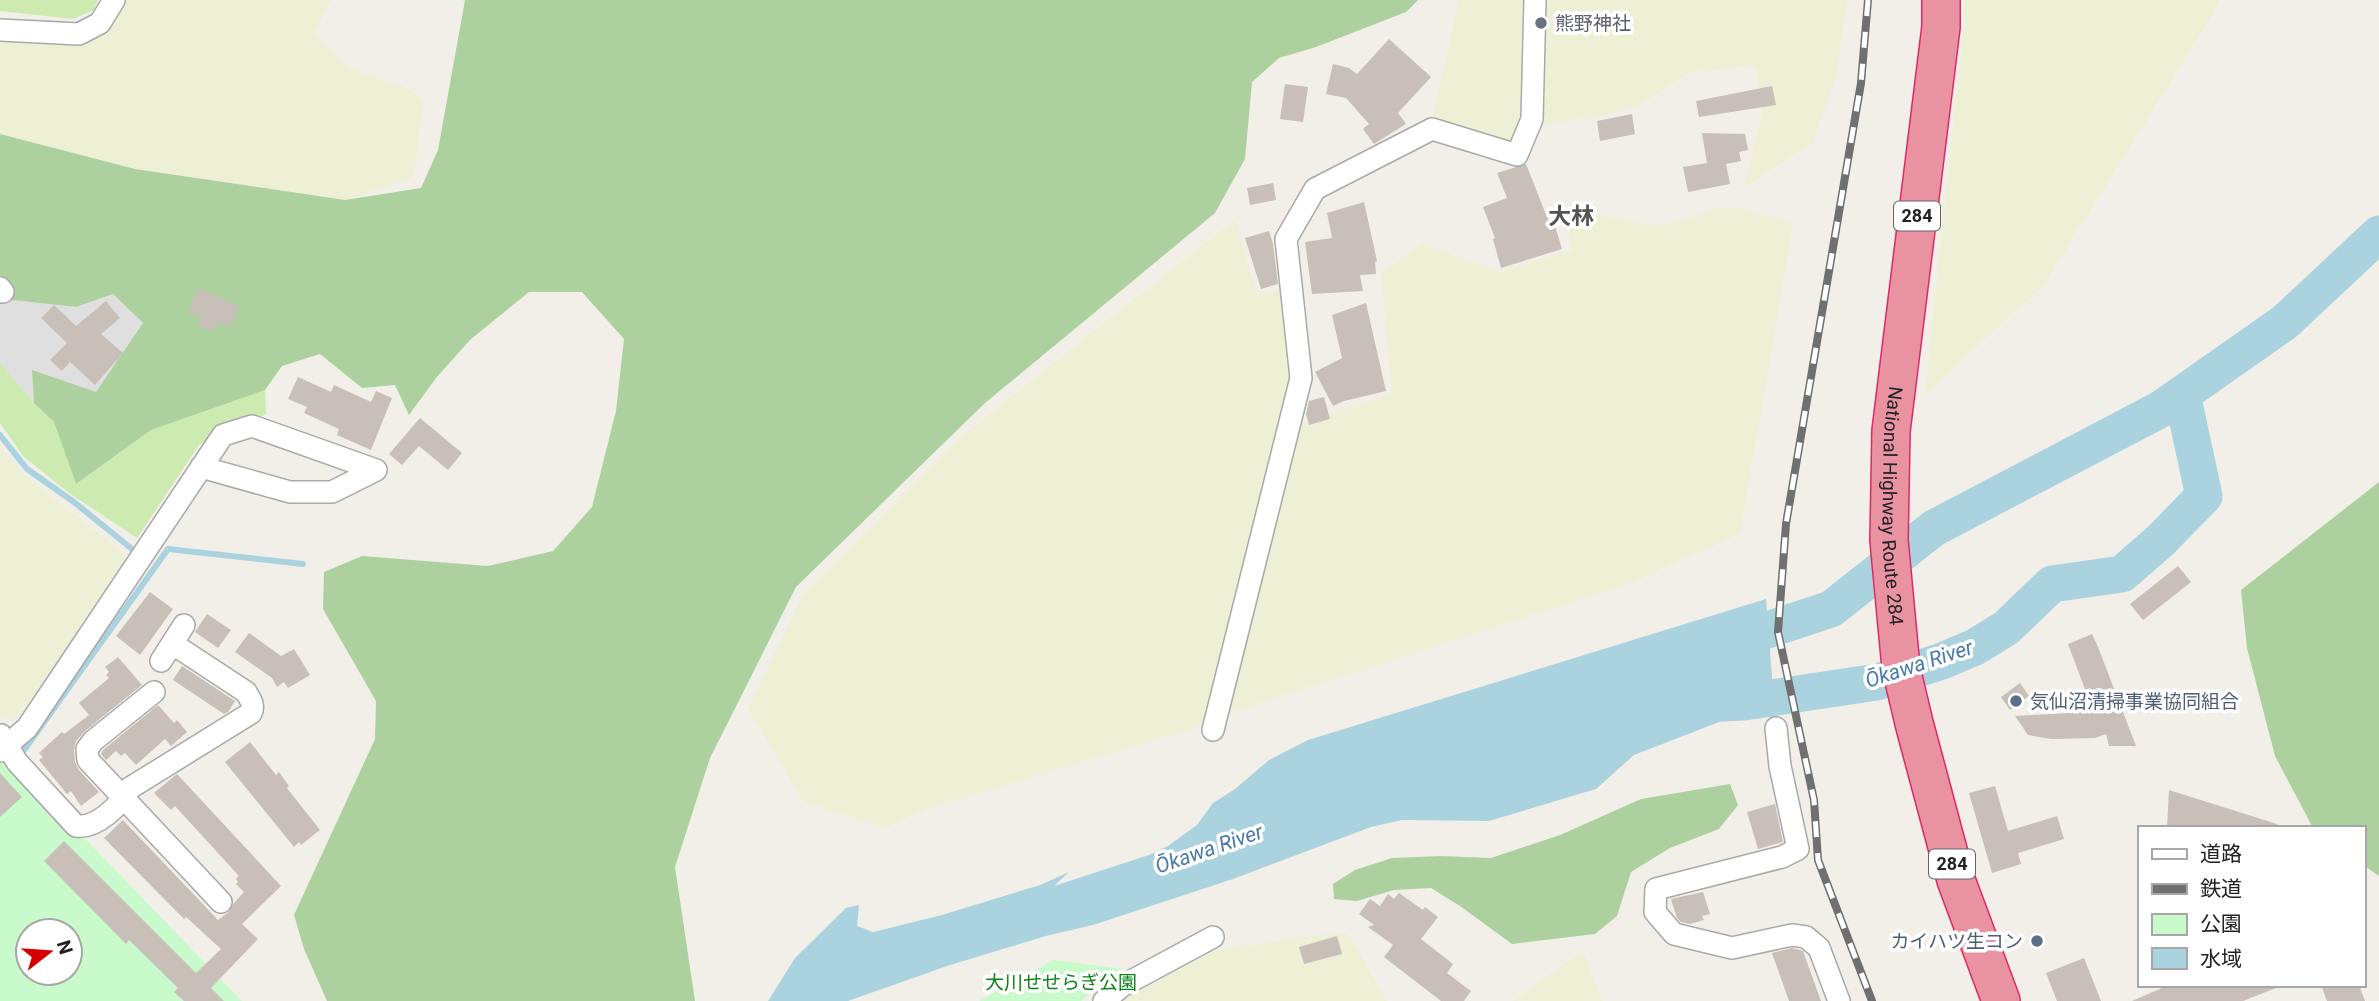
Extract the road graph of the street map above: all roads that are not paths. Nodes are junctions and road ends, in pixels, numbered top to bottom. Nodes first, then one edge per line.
1 (114, 0) edge
2 (1535, 0) edge
3 (1941, 0) edge
4 (0, 30) edge
5 (201, 467) junction
6 (184, 625) dead end
7 (154, 692) dead end
8 (1776, 729) dead end
9 (1213, 730) dead end
10 (3, 743) edge
11 (124, 799) junction
12 (221, 902) dead end
13 (1213, 937) dead end
14 (1104, 1001) edge
15 (1839, 1001) edge
16 (2001, 1001) edge

1 - 4 street
2 - 9 street
3 - 16 highway, National Highway Route 284 / 284
5 - 5 street
5 - 10 street
6 - 11 street
7 - 11 street
8 - 15 street
10 - 11 street
11 - 12 street
13 - 14 street

